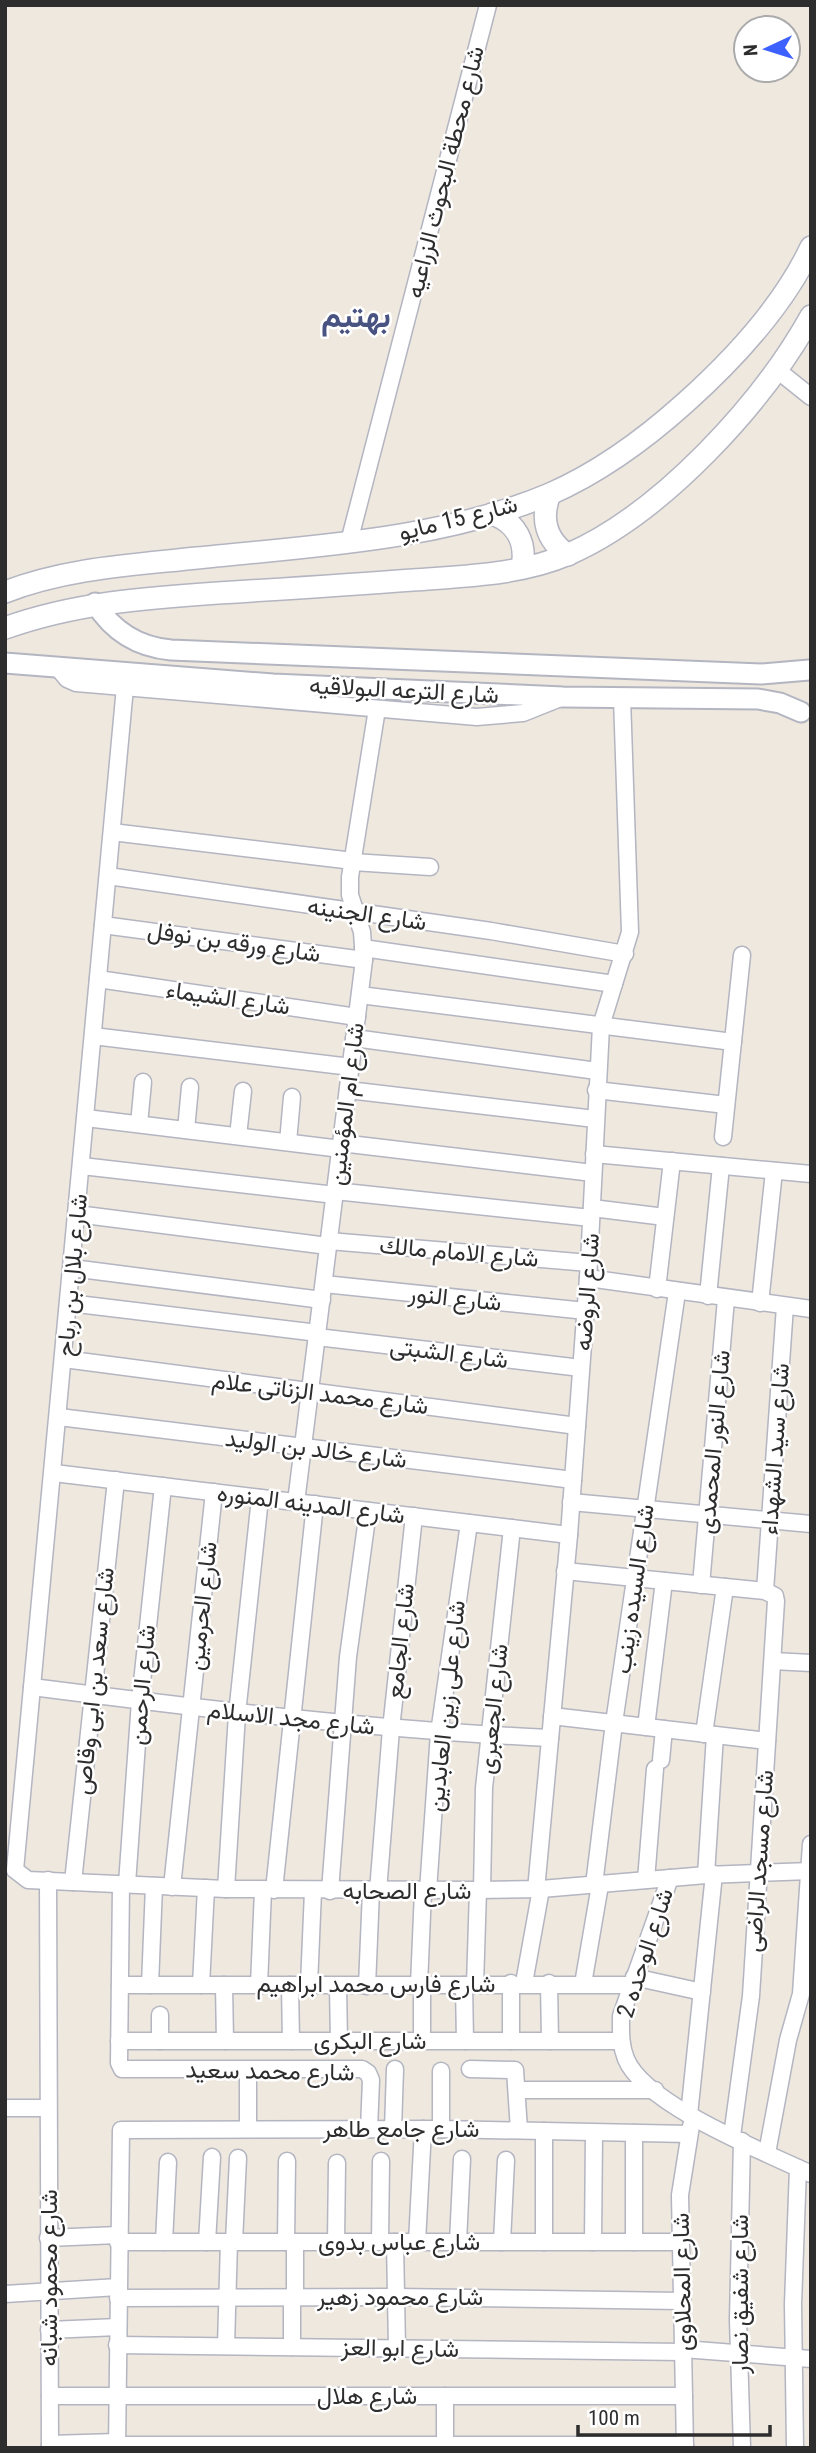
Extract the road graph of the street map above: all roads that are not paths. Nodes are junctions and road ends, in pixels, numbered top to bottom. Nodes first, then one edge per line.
1 (488, 5) edge
2 (811, 247) edge
3 (811, 316) edge
4 (776, 369) junction
5 (811, 397) edge
6 (550, 494) junction
7 (492, 514) junction
8 (349, 542) junction
9 (568, 555) junction
10 (522, 568) junction
11 (5, 592) edge
12 (95, 603) junction
13 (5, 628) edge
14 (5, 663) edge
15 (57, 667) junction
16 (810, 669) edge
17 (125, 687) junction
18 (563, 697) junction
19 (622, 698) junction
20 (377, 709) junction
21 (806, 717) edge
22 (112, 832) junction
23 (353, 861) junction
24 (430, 867) dead end
25 (108, 876) junction
26 (354, 913) junction
27 (103, 925) junction
28 (364, 954) junction
29 (625, 954) junction
30 (742, 955) dead end
31 (98, 979) junction
32 (614, 985) junction
33 (360, 995) junction
34 (357, 1017) junction
35 (601, 1026) junction
36 (93, 1036) junction
37 (354, 1038) junction
38 (733, 1042) junction
39 (351, 1067) junction
40 (597, 1071) junction
41 (143, 1083) dead end
42 (190, 1087) dead end
43 (348, 1090) junction
44 (596, 1090) junction
45 (243, 1091) dead end
46 (292, 1097) dead end
47 (726, 1105) junction
48 (86, 1118) junction
49 (595, 1119) junction
50 (139, 1124) junction
51 (186, 1130) junction
52 (238, 1136) junction
53 (723, 1136) dead end
54 (288, 1142) junction
55 (341, 1146) junction
56 (594, 1154) junction
57 (672, 1161) junction
58 (82, 1166) junction
59 (721, 1166) junction
60 (774, 1171) junction
61 (593, 1173) junction
62 (811, 1174) edge
63 (335, 1193) junction
64 (592, 1213) junction
65 (77, 1214) junction
66 (665, 1217) junction
67 (329, 1244) junction
68 (72, 1268) junction
69 (589, 1270) junction
70 (657, 1289) junction
71 (323, 1292) junction
72 (677, 1292) junction
73 (708, 1296) junction
74 (726, 1299) junction
75 (69, 1303) junction
76 (760, 1303) junction
77 (785, 1306) junction
78 (811, 1309) edge
79 (586, 1311) junction
80 (317, 1335) junction
81 (64, 1359) junction
82 (581, 1368) junction
83 (310, 1391) junction
84 (59, 1417) junction
85 (577, 1426) junction
86 (303, 1447) junction
87 (54, 1473) junction
88 (116, 1480) junction
89 (573, 1480) junction
90 (163, 1486) junction
91 (214, 1492) junction
92 (260, 1498) junction
93 (296, 1502) junction
94 (571, 1502) junction
95 (315, 1504) junction
96 (646, 1509) junction
97 (368, 1511) junction
98 (708, 1514) junction
99 (414, 1516) junction
100 (770, 1520) junction
101 (469, 1523) junction
102 (811, 1524) edge
103 (512, 1528) junction
104 (569, 1535) junction
105 (565, 1571) junction
106 (636, 1578) junction
107 (664, 1581) junction
108 (701, 1585) junction
109 (725, 1587) junction
110 (765, 1591) junction
111 (773, 1661) junction
112 (811, 1663) edge
113 (32, 1688) junction
114 (93, 1695) junction
115 (140, 1701) junction
116 (191, 1708) junction
117 (237, 1714) junction
118 (552, 1716) junction
119 (291, 1719) junction
120 (614, 1723) junction
121 (342, 1724) junction
122 (646, 1727) junction
123 (391, 1729) junction
124 (664, 1729) junction
125 (439, 1733) junction
126 (710, 1734) junction
127 (489, 1735) junction
128 (550, 1738) junction
129 (767, 1741) junction
130 (811, 1844) edge
131 (11, 1867) edge
132 (810, 1871) edge
133 (758, 1872) junction
134 (710, 1875) junction
135 (670, 1878) junction
136 (48, 1880) junction
137 (646, 1880) junction
138 (73, 1882) junction
139 (124, 1884) junction
140 (597, 1885) junction
141 (154, 1886) junction
142 (172, 1887) junction
143 (206, 1888) junction
144 (226, 1889) junction
145 (538, 1889) junction
146 (269, 1890) junction
147 (480, 1890) junction
148 (322, 1891) junction
149 (375, 1891) junction
150 (426, 1891) junction
151 (633, 1981) junction
152 (517, 1983) junction
153 (549, 1983) junction
154 (583, 1984) junction
155 (120, 1985) junction
156 (150, 1985) junction
157 (201, 1985) junction
158 (224, 1985) junction
159 (259, 1985) junction
160 (290, 1985) junction
161 (420, 1985) junction
162 (469, 1985) junction
163 (309, 1986) junction
164 (338, 1986) junction
165 (367, 1986) junction
166 (702, 1992) junction
167 (160, 2014) dead end
168 (119, 2040) junction
169 (160, 2040) junction
170 (422, 2040) junction
171 (465, 2040) junction
172 (225, 2041) junction
173 (291, 2041) junction
174 (339, 2041) junction
175 (511, 2041) junction
176 (550, 2041) junction
177 (620, 2041) junction
178 (119, 2063) joint
179 (394, 2069) dead end
180 (470, 2069) dead end
181 (248, 2070) junction
182 (442, 2071) dead end
183 (518, 2090) junction
184 (655, 2090) junction
185 (5, 2108) edge
186 (47, 2108) junction
187 (691, 2116) junction
188 (248, 2128) junction
189 (369, 2129) junction
190 (393, 2129) junction
191 (423, 2129) junction
192 (441, 2129) junction
193 (519, 2130) junction
194 (544, 2131) junction
195 (594, 2133) junction
196 (634, 2133) junction
197 (689, 2134) junction
198 (736, 2138) junction
199 (767, 2153) junction
200 (212, 2157) dead end
201 (238, 2158) dead end
202 (462, 2159) dead end
203 (506, 2160) dead end
204 (286, 2161) dead end
205 (381, 2161) dead end
206 (168, 2162) dead end
207 (337, 2163) dead end
208 (804, 2171) edge
209 (48, 2238) junction
210 (118, 2239) junction
211 (164, 2242) junction
212 (208, 2242) junction
213 (231, 2242) junction
214 (290, 2242) junction
215 (336, 2242) junction
216 (387, 2242) junction
217 (417, 2242) junction
218 (458, 2242) junction
219 (502, 2242) junction
220 (544, 2242) junction
221 (593, 2242) junction
222 (634, 2242) junction
223 (681, 2242) junction
224 (803, 2251) edge
225 (49, 2292) junction
226 (118, 2292) junction
227 (5, 2294) edge
228 (227, 2297) junction
229 (294, 2297) junction
230 (396, 2297) junction
231 (682, 2301) junction
232 (793, 2304) junction
233 (811, 2306) edge
234 (118, 2327) junction
235 (49, 2330) junction
236 (117, 2345) junction
237 (226, 2346) junction
238 (292, 2347) junction
239 (397, 2348) junction
240 (683, 2351) junction
241 (739, 2352) junction
242 (793, 2358) junction
243 (811, 2359) edge
244 (117, 2395) junction
245 (50, 2396) junction
246 (445, 2396) junction
247 (684, 2396) junction
248 (802, 2405) edge
249 (117, 2445) edge
250 (50, 2446) edge
251 (445, 2446) edge
252 (685, 2446) edge
253 (742, 2448) edge
254 (795, 2448) edge

1 - 8 street, شارع محطة البحوث الزراعيه
2 - 6 main road, شارع 15 مايو
3 - 4 main road, شارع 15 مايو
4 - 5 street
4 - 9 main road, شارع 15 مايو
6 - 7 main road, شارع 15 مايو
6 - 9 main road
7 - 8 main road, شارع 15 مايو
7 - 10 main road
8 - 11 main road, شارع 15 مايو
9 - 10 main road, شارع 15 مايو
10 - 12 main road, شارع 15 مايو
12 - 13 main road, شارع 15 مايو
12 - 16 street, شارع الترعه البولاقيه
14 - 15 street, شارع الترعه البولاقيه
15 - 17 street
15 - 18 street, شارع الترعه البولاقيه
16 - 21 street
17 - 20 street
17 - 22 street, شارع بلال بن رباح
18 - 19 street, شارع الترعه البولاقيه
18 - 20 street
19 - 21 street, شارع الترعه البولاقيه
19 - 29 street, شارع الروضه
20 - 23 street, شارع ام المؤمنين
22 - 23 street
22 - 25 street, شارع بلال بن رباح
23 - 24 street
23 - 26 street, شارع ام المؤمنين
25 - 26 street, شارع الجنينه
25 - 27 street, شارع بلال بن رباح
26 - 28 street, شارع ام المؤمنين
26 - 29 street, شارع الجنينه
27 - 28 street, شارع ورقه بن نوفل
27 - 31 street, شارع بلال بن رباح
28 - 32 street, شارع ورقه بن نوفل
28 - 33 street, شارع ام المؤمنين
29 - 32 street, شارع الروضه
30 - 38 street
31 - 34 street, شارع الشيماء
31 - 36 street, شارع بلال بن رباح
32 - 35 street, شارع الروضه
33 - 34 street, شارع ام المؤمنين
33 - 35 street
34 - 37 street, شارع ام المؤمنين
35 - 38 street
35 - 40 street, شارع الروضه
36 - 39 street
36 - 48 street, شارع بلال بن رباح
37 - 39 street, شارع ام المؤمنين
37 - 40 street
38 - 47 street
39 - 43 street, شارع ام المؤمنين
40 - 44 street, شارع الروضه
41 - 50 street
42 - 51 street
43 - 49 street
43 - 55 street, شارع ام المؤمنين
44 - 47 street
44 - 49 street, شارع الروضه
45 - 52 street
46 - 54 street
47 - 53 street
48 - 50 street
48 - 58 street, شارع بلال بن رباح
49 - 56 street, شارع الروضه
50 - 51 street
51 - 52 street
52 - 54 street
54 - 55 street
55 - 61 street
55 - 63 street, شارع ام المؤمنين
56 - 57 street
56 - 61 street, شارع الروضه
57 - 59 street
57 - 66 street
58 - 63 street
58 - 65 street, شارع بلال بن رباح
59 - 60 street
59 - 73 street
60 - 62 street
60 - 76 street
61 - 64 street, شارع الروضه
63 - 64 street
63 - 67 street, شارع ام المؤمنين
64 - 66 street
64 - 69 street, شارع الروضه
65 - 67 street, شارع الامام مالك
65 - 68 street, شارع بلال بن رباح
66 - 70 street
67 - 69 street, شارع الامام مالك
67 - 71 street, شارع ام المؤمنين
68 - 71 street, شارع النور
68 - 75 street, شارع بلال بن رباح
69 - 70 street, شارع الامام مالك
69 - 79 street, شارع الروضه
70 - 72 street, شارع الامام مالك
71 - 79 street, شارع النور
71 - 80 street, شارع ام المؤمنين
72 - 73 street, شارع الامام مالك
72 - 96 street, شارع السيده زينب
73 - 74 street, شارع الامام مالك
74 - 76 street, شارع الامام مالك
74 - 98 street, شارع النور المحمدى
75 - 80 street, شارع الشبتى
75 - 81 street, شارع بلال بن رباح
76 - 77 street, شارع الامام مالك
77 - 78 street, شارع الامام مالك
77 - 100 street, شارع سيد الشهداء
79 - 82 street, شارع الروضه
80 - 82 street, شارع الشبتى
80 - 83 street, شارع ام المؤمنين
81 - 83 street, شارع محمد الزناتى علام
81 - 84 street, شارع بلال بن رباح
82 - 85 street, شارع الروضه
83 - 85 street, شارع محمد الزناتى علام
83 - 86 street, شارع ام المؤمنين
84 - 86 street, شارع خالد بن الوليد
84 - 87 street, شارع بلال بن رباح
85 - 89 street, شارع الروضه
86 - 89 street, شارع خالد بن الوليد
86 - 93 street, شارع ام المؤمنين
87 - 88 street, شارع المدينه المنوره
87 - 113 street, شارع بلال بن رباح
88 - 90 street, شارع المدينه المنوره
88 - 114 street, شارع سعد بن ابى وقاص
89 - 94 street, شارع الروضه
90 - 91 street, شارع المدينه المنوره
90 - 115 street, شارع الرحمن
91 - 92 street, شارع المدينه المنوره
91 - 116 street, شارع الحرمين
92 - 93 street, شارع المدينه المنوره
92 - 117 street
93 - 95 street, شارع المدينه المنوره
94 - 96 street
94 - 104 street, شارع الروضه
95 - 97 street, شارع المدينه المنوره
95 - 119 street
96 - 98 street
96 - 106 street, شارع السيده زينب
97 - 99 street, شارع المدينه المنوره
97 - 121 street
98 - 100 street
98 - 108 street, شارع النور المحمدى
99 - 101 street, شارع المدينه المنوره
99 - 123 street, شارع الجامع
100 - 102 street
100 - 110 street, شارع سيد الشهداء
101 - 103 street, شارع المدينه المنوره
101 - 125 street, شارع على زين العابدين
103 - 104 street, شارع المدينه المنوره
103 - 127 street, شارع الجعبرى
104 - 105 street, شارع الروضه
105 - 106 street
105 - 118 street, شارع الروضه
106 - 107 street
106 - 120 street, شارع السيده زينب
107 - 108 street
107 - 122 street
108 - 109 street
109 - 110 street
109 - 126 street, شارع المحلاوى
110 - 111 street, شارع مسجد الراضى
111 - 112 street
111 - 129 street, شارع مسجد الراضى
113 - 114 street, شارع مجد الاسلام
113 - 131 street, شارع بلال بن رباح
114 - 115 street, شارع مجد الاسلام
114 - 138 street, شارع سعد بن ابى وقاص
115 - 116 street, شارع مجد الاسلام
115 - 139 street, شارع الرحمن
116 - 117 street, شارع مجد الاسلام
116 - 142 street, شارع الحرمين
117 - 119 street, شارع مجد الاسلام
117 - 144 street
118 - 120 street
118 - 128 street, شارع الروضه
119 - 121 street, شارع مجد الاسلام
119 - 146 street
120 - 122 street
120 - 140 street, شارع السيده زينب
121 - 123 street, شارع مجد الاسلام
121 - 148 street
122 - 124 street
123 - 125 street, شارع مجد الاسلام
123 - 149 street, شارع الجامع
124 - 126 street
124 - 137 street
125 - 127 street, شارع مجد الاسلام
125 - 150 street, شارع على زين العابدين
126 - 129 street
126 - 134 street, شارع المحلاوى
127 - 128 street, شارع مجد الاسلام
127 - 147 street, شارع الجعبرى
128 - 145 street, شارع الروضه
129 - 133 street, شارع مسجد الراضى
130 - 132 street
131 - 136 street, شارع الصحابه
132 - 133 street, شارع الصحابه
132 - 199 street
133 - 134 street, شارع الصحابه
133 - 198 street, شارع مسجد الراضى
134 - 135 street, شارع الصحابه
134 - 166 street, شارع المحلاوى
135 - 137 street, شارع الصحابه
135 - 151 street, شارع الوحده 2
136 - 138 street, شارع الصحابه
136 - 186 street, شارع محمود شبانه
137 - 140 street, شارع الصحابه
138 - 139 street, شارع الصحابه
139 - 141 street, شارع الصحابه
139 - 155 street, شارع الرحمن
140 - 145 street, شارع الصحابه
140 - 154 street, شارع السيده زينب
141 - 142 street, شارع الصحابه
141 - 156 street
142 - 143 street, شارع الصحابه
143 - 144 street, شارع الصحابه
143 - 157 street
144 - 146 street, شارع الصحابه
145 - 147 street, شارع الصحابه
145 - 152 street, شارع الروضه
146 - 148 street, شارع الصحابه
146 - 159 street
147 - 150 street, شارع الصحابه
147 - 162 street, شارع الجعبرى
148 - 149 street, شارع الصحابه
148 - 163 street
149 - 150 street, شارع الصحابه
149 - 165 street, شارع الجامع
150 - 161 street, شارع على زين العابدين
151 - 154 street, شارع فارس محمد ابراهيم
151 - 166 street, شارع فارس محمد ابراهيم
151 - 177 street, شارع الوحده 2
152 - 153 street, شارع فارس محمد ابراهيم
152 - 162 street, شارع فارس محمد ابراهيم
152 - 175 street, شارع الروضه
153 - 154 street, شارع فارس محمد ابراهيم
153 - 176 street
155 - 156 street, شارع فارس محمد ابراهيم
155 - 168 street, شارع الرحمن
156 - 157 street, شارع فارس محمد ابراهيم
157 - 158 street, شارع فارس محمد ابراهيم
158 - 159 street, شارع فارس محمد ابراهيم
158 - 172 street
159 - 160 street, شارع فارس محمد ابراهيم
160 - 163 street, شارع فارس محمد ابراهيم
160 - 173 street
161 - 162 street, شارع فارس محمد ابراهيم
161 - 165 street, شارع فارس محمد ابراهيم
161 - 170 street, شارع على زين العابدين
162 - 171 street, شارع الجعبرى
163 - 164 street, شارع فارس محمد ابراهيم
164 - 165 street, شارع فارس محمد ابراهيم
164 - 174 street
166 - 187 street, شارع المحلاوى
167 - 169 street
168 - 169 street, شارع البكرى
168 - 178 street, شارع الرحمن
169 - 172 street, شارع البكرى
170 - 171 street, شارع البكرى
170 - 174 street, شارع البكرى
171 - 175 street, شارع البكرى
172 - 173 street, شارع البكرى
173 - 174 street, شارع البكرى
175 - 176 street, شارع البكرى
176 - 177 street, شارع البكرى
177 - 184 street, شارع الوحده 2
178 - 181 street, شارع محمد سعيد
179 - 190 street
180 - 183 street
181 - 188 street
181 - 189 street, شارع محمد سعيد
182 - 192 street
183 - 184 street
183 - 193 street
184 - 187 street, شارع الوحده 2
185 - 186 street
186 - 209 street, شارع محمود شبانه
187 - 197 street, شارع المحلاوى
187 - 198 street, شارع الوحده 2
188 - 189 street, شارع جامع طاهر
188 - 210 street, شارع جامع طاهر
189 - 190 street, شارع جامع طاهر
190 - 191 street, شارع جامع طاهر
191 - 192 street, شارع جامع طاهر
191 - 217 street
192 - 193 street, شارع جامع طاهر
193 - 194 street, شارع جامع طاهر
194 - 195 street, شارع جامع طاهر
194 - 220 street
195 - 196 street, شارع جامع طاهر
195 - 221 street
196 - 197 street, شارع جامع طاهر
196 - 222 street
197 - 223 street, شارع المحلاوى
198 - 199 street, شارع الوحده 2
198 - 241 street, شارع شفيق نصار
199 - 208 street, شارع الوحده 2
200 - 212 street
201 - 213 street
202 - 218 street
203 - 219 street
204 - 214 street
205 - 216 street
206 - 211 street
207 - 215 street
208 - 224 street
209 - 210 street, شارع عباس بدوى
209 - 225 street, شارع محمود شبانه
210 - 211 street, شارع عباس بدوى
210 - 226 street
211 - 212 street, شارع عباس بدوى
212 - 213 street, شارع عباس بدوى
213 - 214 street, شارع عباس بدوى
213 - 228 street
214 - 215 street, شارع عباس بدوى
214 - 229 street
215 - 216 street, شارع عباس بدوى
216 - 217 street, شارع عباس بدوى
216 - 230 street
217 - 218 street, شارع عباس بدوى
218 - 219 street, شارع عباس بدوى
219 - 220 street, شارع عباس بدوى
220 - 221 street, شارع عباس بدوى
221 - 222 street, شارع عباس بدوى
222 - 223 street, شارع عباس بدوى
223 - 231 street, شارع المحلاوى
224 - 232 street
225 - 226 street, شارع محمود زهير
225 - 227 street, شارع محمود زهير
225 - 235 street, شارع محمود شبانه
226 - 228 street, شارع محمود زهير
226 - 234 street
228 - 229 street, شارع محمود زهير
228 - 237 street
229 - 230 street, شارع محمود زهير
229 - 238 street
230 - 231 street, شارع محمود زهير
230 - 239 street
231 - 240 street, شارع المحلاوى
232 - 233 street
232 - 242 street
234 - 235 street
234 - 236 street
235 - 245 street, شارع محمود شبانه
236 - 237 street, شارع ابو العز
236 - 244 street
237 - 238 street, شارع ابو العز
238 - 239 street, شارع ابو العز
239 - 240 street, شارع ابو العز
240 - 241 street, شارع ابو العز
240 - 247 street, شارع المحلاوى
241 - 242 street, شارع ابو العز
241 - 253 street, شارع شفيق نصار
242 - 243 street, شارع ابو العز
242 - 248 street
244 - 245 street, شارع هلال
244 - 246 street, شارع هلال
244 - 249 street
245 - 250 street, شارع محمود شبانه
246 - 247 street, شارع هلال
246 - 251 street
247 - 252 street, شارع المحلاوى
248 - 254 street
249 - 250 street
249 - 251 street
251 - 252 street

